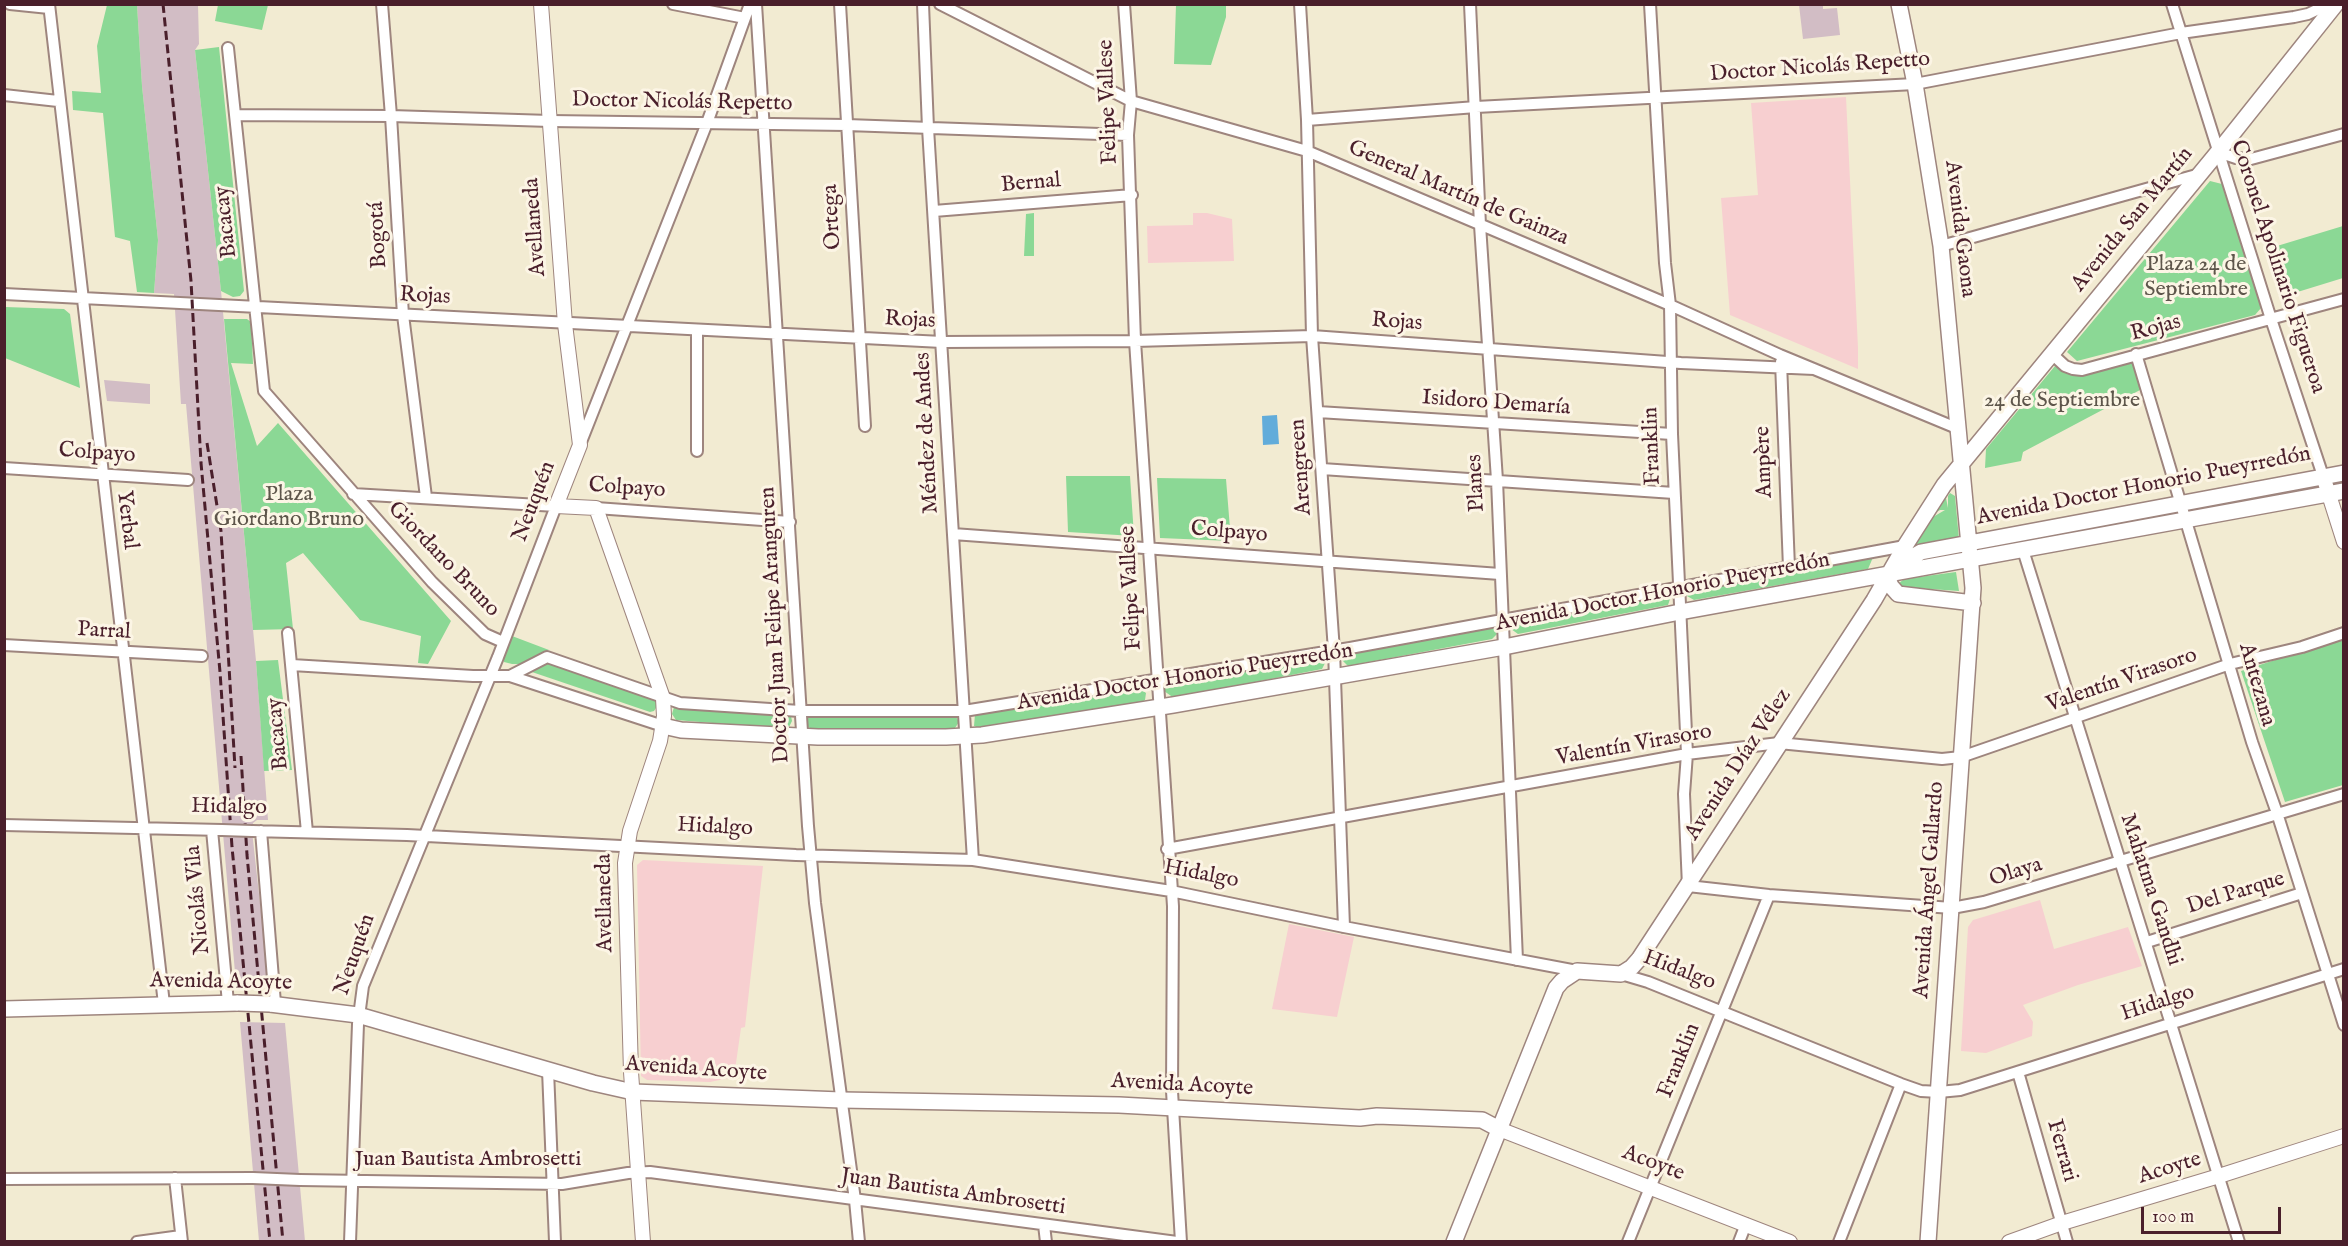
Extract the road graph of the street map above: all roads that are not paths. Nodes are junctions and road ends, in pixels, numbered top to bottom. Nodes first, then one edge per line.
1 (10, 4) edge
2 (382, 4) edge
3 (541, 4) edge
4 (673, 4) edge
5 (750, 4) edge
6 (756, 4) edge
7 (840, 4) edge
8 (923, 4) edge
9 (940, 4) edge
10 (1124, 4) edge
11 (1300, 4) edge
12 (1470, 4) edge
13 (1650, 4) edge
14 (1899, 4) edge
15 (2172, 4) edge
16 (2329, 4) edge
17 (2336, 4) edge
18 (2341, 4) edge
19 (49, 6) edge
20 (2343, 13) edge
21 (745, 18) junction
22 (2181, 33) junction
23 (228, 48) dead end
24 (1915, 84) junction
25 (4, 95) edge
26 (1656, 98) junction
27 (58, 101) junction
28 (1131, 101) junction
29 (1476, 107) junction
30 (235, 115) junction
31 (391, 116) junction
32 (1307, 120) junction
33 (550, 121) junction
34 (706, 123) junction
35 (764, 123) junction
36 (847, 125) junction
37 (928, 128) junction
38 (2343, 134) edge
39 (1128, 135) junction
40 (1307, 151) junction
41 (2218, 152) junction
42 (2200, 174) junction
43 (1132, 195) junction
44 (934, 211) junction
45 (1480, 225) junction
46 (1941, 246) junction
47 (4, 294) edge
48 (82, 298) junction
49 (2343, 299) edge
50 (1670, 305) junction
51 (256, 308) junction
52 (403, 315) junction
53 (2271, 320) junction
54 (565, 324) junction
55 (625, 327) junction
56 (697, 331) junction
57 (777, 335) junction
58 (1312, 336) junction
59 (860, 338) junction
60 (1135, 341) junction
61 (942, 342) junction
62 (1488, 349) junction
63 (2052, 354) junction
64 (2136, 354) junction
65 (1780, 355) junction
66 (1670, 362) junction
67 (1781, 368) junction
68 (1814, 369) junction
69 (264, 391) joint
70 (1318, 412) junction
71 (1493, 423) junction
72 (865, 426) dead end
73 (1993, 426) junction
74 (1959, 429) junction
75 (1672, 434) junction
76 (580, 445) junction
77 (697, 451) dead end
78 (1963, 461) junction
79 (4, 468) edge
80 (1322, 469) junction
81 (2343, 473) edge
82 (101, 476) junction
83 (2323, 476) junction
84 (188, 480) dead end
85 (1497, 480) junction
86 (2336, 492) edge
87 (1674, 493) junction
88 (353, 494) junction
89 (426, 497) junction
90 (2180, 503) junction
91 (556, 506) junction
92 (596, 508) junction
93 (2185, 520) junction
94 (790, 522) junction
95 (953, 534) junction
96 (1970, 542) junction
97 (2343, 542) edge
98 (1905, 546) junction
99 (1150, 547) junction
100 (2023, 550) junction
101 (1972, 560) junction
102 (1328, 562) junction
103 (1789, 568) junction
104 (1500, 574) junction
105 (1889, 574) junction
106 (1679, 586) junction
107 (1973, 603) junction
108 (1680, 612) junction
109 (1503, 620) junction
110 (288, 633) dead end
111 (2343, 633) edge
112 (503, 642) junction
113 (4, 645) edge
114 (1504, 647) junction
115 (1334, 651) junction
116 (123, 653) junction
117 (202, 656) dead end
118 (2230, 664) junction
119 (292, 665) junction
120 (489, 676) junction
121 (510, 676) junction
122 (1334, 677) junction
123 (1156, 680) junction
124 (663, 698) junction
125 (1158, 707) junction
126 (800, 711) junction
127 (964, 711) junction
128 (2075, 719) junction
129 (663, 726) junction
130 (802, 736) junction
131 (965, 736) junction
132 (1779, 743) junction
133 (1687, 754) junction
134 (1961, 757) junction
135 (1510, 788) junction
136 (2343, 794) edge
137 (2277, 813) junction
138 (1340, 818) junction
139 (4, 825) edge
140 (144, 828) junction
141 (217, 830) junction
142 (256, 831) junction
143 (307, 832) junction
144 (424, 837) junction
145 (626, 846) junction
146 (1167, 849) junction
147 (811, 856) junction
148 (973, 860) junction
149 (2121, 861) junction
150 (1688, 886) junction
151 (1171, 891) junction
152 (2302, 893) junction
153 (1769, 895) junction
154 (1952, 908) junction
155 (1344, 927) junction
156 (2147, 942) junction
157 (1517, 960) junction
158 (2343, 969) edge
159 (1577, 971) junction
160 (1621, 974) junction
161 (2327, 975) junction
162 (233, 1003) junction
163 (164, 1004) junction
164 (273, 1004) junction
165 (4, 1009) edge
166 (1722, 1011) junction
167 (358, 1015) junction
168 (2172, 1023) junction
169 (2343, 1025) edge
170 (548, 1070) junction
171 (2018, 1072) junction
172 (1901, 1084) junction
173 (633, 1092) junction
174 (1939, 1092) junction
175 (841, 1100) junction
176 (1173, 1108) junction
177 (1499, 1129) junction
178 (2343, 1136) edge
179 (638, 1172) junction
180 (2219, 1176) junction
181 (175, 1178) junction
182 (4, 1179) edge
183 (352, 1180) junction
184 (552, 1184) junction
185 (1651, 1186) junction
186 (855, 1200) junction
187 (2062, 1223) junction
188 (1746, 1224) junction
189 (1044, 1225) junction
190 (182, 1239) edge
191 (137, 1242) edge
192 (350, 1242) edge
193 (555, 1242) edge
194 (643, 1242) edge
195 (859, 1242) edge
196 (1046, 1242) edge
197 (1179, 1242) edge
198 (1454, 1242) edge
199 (1628, 1242) edge
200 (1739, 1242) edge
201 (1790, 1242) edge
202 (1839, 1242) edge
203 (1928, 1242) edge
204 (2009, 1242) edge
205 (2067, 1242) edge
206 (2239, 1242) edge

1 - 19 street
2 - 31 street, Bogotá
3 - 33 street, Avellaneda
4 - 21 street
5 - 21 street, Neuquén
6 - 35 street, Doctor Juan Felipe Aranguren
7 - 36 street, Ortega
8 - 37 street, Méndez de Andes
9 - 28 street, General Martín de Gainza
10 - 28 street, Felipe Vallese
11 - 32 street, Arengreen
12 - 29 street, Planes
13 - 26 street, Franklin
14 - 24 main road, Avenida Gaona
15 - 22 street, Coronel Apolinario Figueroa
16 - 22 street, Doctor Nicolás Repetto
17 - 41 main road, Avenida San Martín
18 - 20 street
19 - 27 street, Yerbal
21 - 34 street, Neuquén
22 - 24 street, Doctor Nicolás Repetto
22 - 41 street, Coronel Apolinario Figueroa
23 - 30 street, Bacacay
24 - 26 street, Doctor Nicolás Repetto
24 - 46 main road, Avenida Gaona
25 - 27 street
26 - 29 street, Doctor Nicolás Repetto
26 - 50 street, Franklin
27 - 48 street, Yerbal
28 - 39 street, Felipe Vallese
28 - 40 street, General Martín de Gainza
29 - 32 street, Doctor Nicolás Repetto
29 - 45 street, Planes
30 - 31 street, Doctor Nicolás Repetto
30 - 51 street, Bacacay
31 - 33 street, Doctor Nicolás Repetto
31 - 52 street, Bogotá
32 - 40 street, Arengreen
33 - 34 street, Doctor Nicolás Repetto
33 - 54 street, Avellaneda
34 - 35 street, Doctor Nicolás Repetto
34 - 55 street, Neuquén
35 - 36 street, Doctor Nicolás Repetto
35 - 57 street, Doctor Juan Felipe Aranguren
36 - 37 street, Doctor Nicolás Repetto
36 - 59 street, Ortega
37 - 39 street, Doctor Nicolás Repetto
37 - 44 street, Méndez de Andes
38 - 41 street
39 - 43 street, Felipe Vallese
40 - 45 street, General Martín de Gainza
40 - 58 street, Arengreen
41 - 42 main road, Avenida San Martín
41 - 53 street, Coronel Apolinario Figueroa
42 - 46 street
42 - 63 main road, Avenida San Martín
43 - 44 street, Bernal
43 - 60 street, Felipe Vallese
44 - 61 street, Méndez de Andes
45 - 50 street, General Martín de Gainza
45 - 62 street, Planes
46 - 74 main road, Avenida Gaona
47 - 48 street, Rojas
48 - 51 street, Rojas
48 - 82 street, Yerbal
49 - 53 street, Rojas
50 - 65 street, General Martín de Gainza
50 - 66 street, Franklin
51 - 52 street, Rojas
51 - 69 street, Bacacay
52 - 54 street, Rojas
52 - 89 street, Bogotá
53 - 64 street, Rojas
53 - 83 street, Coronel Apolinario Figueroa
54 - 55 street, Rojas
54 - 76 street, Avellaneda
55 - 56 street, Rojas
55 - 76 street, Neuquén
56 - 57 street, Rojas
56 - 77 street
57 - 59 street, Rojas
57 - 94 street, Doctor Juan Felipe Aranguren
58 - 60 street, Rojas
58 - 62 street, Rojas
58 - 70 street, Arengreen
59 - 61 street, Rojas
59 - 72 street, Ortega
60 - 61 street, Rojas
60 - 99 street, Felipe Vallese
61 - 95 street, Méndez de Andes
62 - 66 street, Rojas
62 - 71 street, Planes
63 - 64 street, Rojas
63 - 73 main road, Avenida San Martín
64 - 90 street, Antezana
65 - 67 street, Ampère
65 - 68 street, General Martín de Gainza
66 - 67 street, Rojas
66 - 75 street, Franklin
67 - 68 street, Rojas
67 - 103 street, Ampère
68 - 74 street, General Martín de Gainza
69 - 88 street, Giordano Bruno
70 - 71 street, Isidoro Demaría
70 - 80 street, Arengreen
71 - 75 street, Isidoro Demaría
71 - 85 street, Planes
73 - 74 main road
73 - 78 main road, Avenida San Martín
74 - 78 main road, Avenida Gaona
75 - 87 street, Franklin
76 - 91 street, Neuquén
78 - 96 main road, Avenida Gaona
78 - 98 main road
79 - 82 street, Colpayo
80 - 85 street
80 - 102 street, Arengreen
81 - 83 main road, Avenida Doctor Honorio Pueyrredón
82 - 84 street, Colpayo
82 - 116 street, Yerbal
83 - 86 street, Coronel Apolinario Figueroa
83 - 90 main road, Avenida Doctor Honorio Pueyrredón
85 - 87 street
85 - 104 street, Planes
86 - 93 main road, Avenida Doctor Honorio Pueyrredón
86 - 97 street, Coronel Apolinario Figueroa
87 - 106 street, Franklin
88 - 89 street, Colpayo
88 - 112 street, Giordano Bruno
89 - 91 street, Colpayo
90 - 93 street, Antezana
90 - 96 main road, Avenida Doctor Honorio Pueyrredón
91 - 92 street, Colpayo
91 - 112 street, Neuquén
92 - 94 street, Colpayo
92 - 124 street, Avellaneda
93 - 100 main road, Avenida Doctor Honorio Pueyrredón
93 - 118 street, Antezana
94 - 126 street, Doctor Juan Felipe Aranguren
95 - 99 street, Colpayo
95 - 127 street, Méndez de Andes
96 - 101 main road, Avenida Ángel Gallardo
96 - 105 main road, Avenida Doctor Honorio Pueyrredón
98 - 103 street
98 - 105 main road
99 - 102 street, Colpayo
99 - 123 street, Felipe Vallese
100 - 101 main road, Avenida Doctor Honorio Pueyrredón
100 - 128 street, Mahatma Gandhi
101 - 105 main road, Avenida Doctor Honorio Pueyrredón
101 - 107 main road, Avenida Ángel Gallardo
102 - 104 street, Colpayo
102 - 115 street, Arengreen
103 - 106 street
104 - 109 street, Planes
105 - 107 main road
105 - 108 main road, Avenida Doctor Honorio Pueyrredón
105 - 132 main road, Avenida Díaz Vélez
106 - 108 street, Franklin
106 - 109 street
107 - 134 main road, Avenida Ángel Gallardo
108 - 114 main road, Avenida Doctor Honorio Pueyrredón
108 - 133 street, Franklin
109 - 114 street, Planes
109 - 115 street
110 - 119 street, Bacacay
111 - 118 street, Valentín Virasoro
112 - 120 street, Neuquén
113 - 116 street, Parral
114 - 122 main road, Avenida Doctor Honorio Pueyrredón
114 - 135 street, Planes
115 - 122 street, Arengreen
115 - 123 street
116 - 117 street, Parral
116 - 140 street, Yerbal
118 - 128 street, Valentín Virasoro
118 - 137 street, Antezana
119 - 120 street
119 - 143 street, Bacacay
120 - 121 street, Avenida Doctor Honorio Pueyrredón
120 - 144 street, Neuquén
121 - 124 street
121 - 129 street, Avenida Doctor Honorio Pueyrredón
122 - 125 main road, Avenida Doctor Honorio Pueyrredón
122 - 138 street, Arengreen
123 - 125 street, Felipe Vallese
123 - 127 street
124 - 126 street
124 - 129 street, Avellaneda
125 - 131 main road, Avenida Doctor Honorio Pueyrredón
125 - 146 street, Felipe Vallese
126 - 127 street
126 - 130 street, Doctor Juan Felipe Aranguren
127 - 131 street, Méndez de Andes
128 - 134 street, Valentín Virasoro
128 - 149 street, Mahatma Gandhi
129 - 130 main road, Avenida Doctor Honorio Pueyrredón
129 - 145 street, Avellaneda
130 - 131 main road, Avenida Doctor Honorio Pueyrredón
130 - 147 street, Doctor Juan Felipe Aranguren
131 - 148 street, Méndez de Andes
132 - 133 street, Valentín Virasoro
132 - 134 street, Valentín Virasoro
132 - 150 main road, Avenida Díaz Vélez
133 - 135 street, Valentín Virasoro
133 - 150 street, Franklin
134 - 154 main road, Avenida Ángel Gallardo
135 - 138 street, Valentín Virasoro
135 - 157 street, Planes
136 - 137 street, Olaya
137 - 149 street, Olaya
137 - 152 street, Antezana
138 - 146 street, Valentín Virasoro
138 - 155 street, Arengreen
139 - 140 street, Hidalgo
140 - 141 street, Hidalgo
140 - 163 street, Yerbal
141 - 142 street, Hidalgo, bridge
141 - 162 street, Nicolás Vila
142 - 143 street, Hidalgo
142 - 164 street
143 - 144 street, Hidalgo
144 - 145 street, Hidalgo
144 - 167 street, Neuquén
145 - 147 street, Hidalgo
145 - 173 street, Avellaneda
146 - 151 street, Felipe Vallese
147 - 148 street, Hidalgo
147 - 175 street, Doctor Juan Felipe Aranguren
148 - 151 street, Hidalgo
149 - 154 street, Olaya
149 - 156 street, Mahatma Gandhi
150 - 153 street, Olaya
150 - 160 main road, Avenida Díaz Vélez
151 - 155 street, Hidalgo
151 - 176 street, Felipe Vallese
152 - 156 street, Del Parque
152 - 161 street, Antezana
153 - 154 street, Olaya
153 - 166 street, Franklin
154 - 174 main road, Avenida Ángel Gallardo
155 - 157 street, Hidalgo
156 - 168 street, Mahatma Gandhi
157 - 159 street, Hidalgo
158 - 161 street, Hidalgo
159 - 160 main road, Hidalgo
159 - 177 main road
160 - 166 street, Hidalgo
161 - 168 street, Hidalgo
161 - 169 street, Antezana
162 - 163 main road, Avenida Acoyte
162 - 164 main road, Avenida Acoyte, bridge
163 - 165 main road, Avenida Acoyte
164 - 167 main road, Avenida Acoyte
166 - 172 street, Hidalgo
166 - 185 street, Franklin
167 - 170 main road, Avenida Acoyte
167 - 183 street, Neuquén
168 - 171 street, Hidalgo
168 - 180 street, Mahatma Gandhi
170 - 173 main road, Avenida Acoyte
170 - 184 street
171 - 174 street, Hidalgo
171 - 187 street, Ferrari
172 - 174 street, Hidalgo
172 - 202 street
173 - 175 main road, Avenida Acoyte
173 - 179 street, Avellaneda
174 - 203 main road, Avenida Ángel Gallardo
175 - 176 main road, Avenida Acoyte
175 - 186 street, Doctor Juan Felipe Aranguren
176 - 177 main road, Avenida Acoyte
176 - 197 street, Felipe Vallese
177 - 185 street, Acoyte
177 - 198 main road
178 - 180 street, Acoyte
179 - 184 street, Juan Bautista Ambrosetti
179 - 186 street, Juan Bautista Ambrosetti
179 - 194 street, Avellaneda
180 - 187 street, Acoyte
180 - 206 street, Mahatma Gandhi
181 - 182 street, Juan Bautista Ambrosetti
181 - 183 street, Juan Bautista Ambrosetti, bridge
181 - 190 street
183 - 184 street, Juan Bautista Ambrosetti
183 - 192 street, Neuquén
184 - 193 street
185 - 188 street, Acoyte
185 - 199 street, Franklin
186 - 189 street, Juan Bautista Ambrosetti
186 - 195 street, Doctor Juan Felipe Aranguren
187 - 204 street, Acoyte
187 - 205 street, Ferrari
188 - 200 street
188 - 201 street, Acoyte
189 - 196 street
189 - 197 street, Juan Bautista Ambrosetti
190 - 191 street

